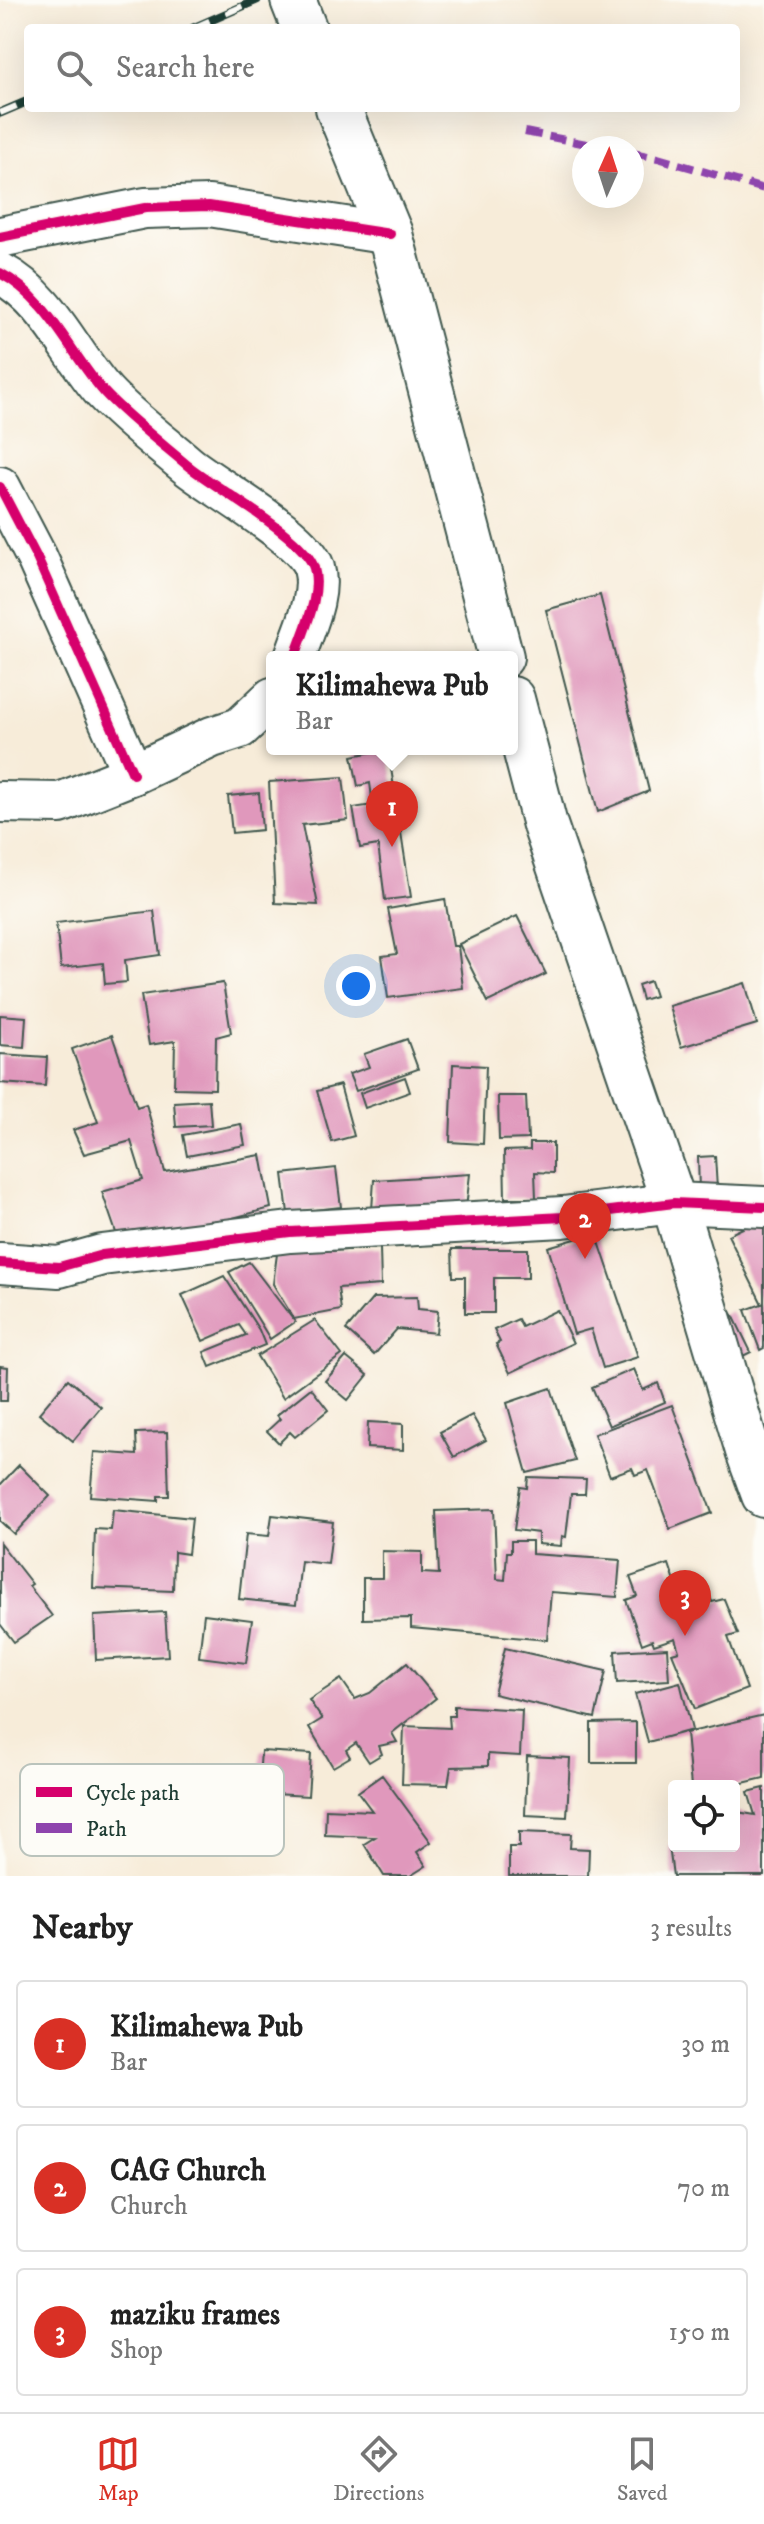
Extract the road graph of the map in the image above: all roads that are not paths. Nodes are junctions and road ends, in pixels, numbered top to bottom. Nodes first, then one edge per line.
1 (293, 0) edge
2 (302, 24) edge
3 (340, 112) edge
4 (390, 234) junction
5 (0, 237) edge
6 (0, 273) edge
7 (0, 487) edge
8 (297, 651) edge
9 (499, 651) edge
10 (266, 704) edge
11 (518, 722) edge
12 (133, 774) junction
13 (0, 802) edge
14 (674, 1203) junction
15 (764, 1207) edge
16 (0, 1263) edge
17 (764, 1495) edge

1 - 2 main road
3 - 4 main road
4 - 5 street
4 - 9 main road
6 - 8 street
7 - 12 street
10 - 12 street
11 - 14 main road
12 - 13 street
14 - 15 street
14 - 16 street
14 - 17 main road

